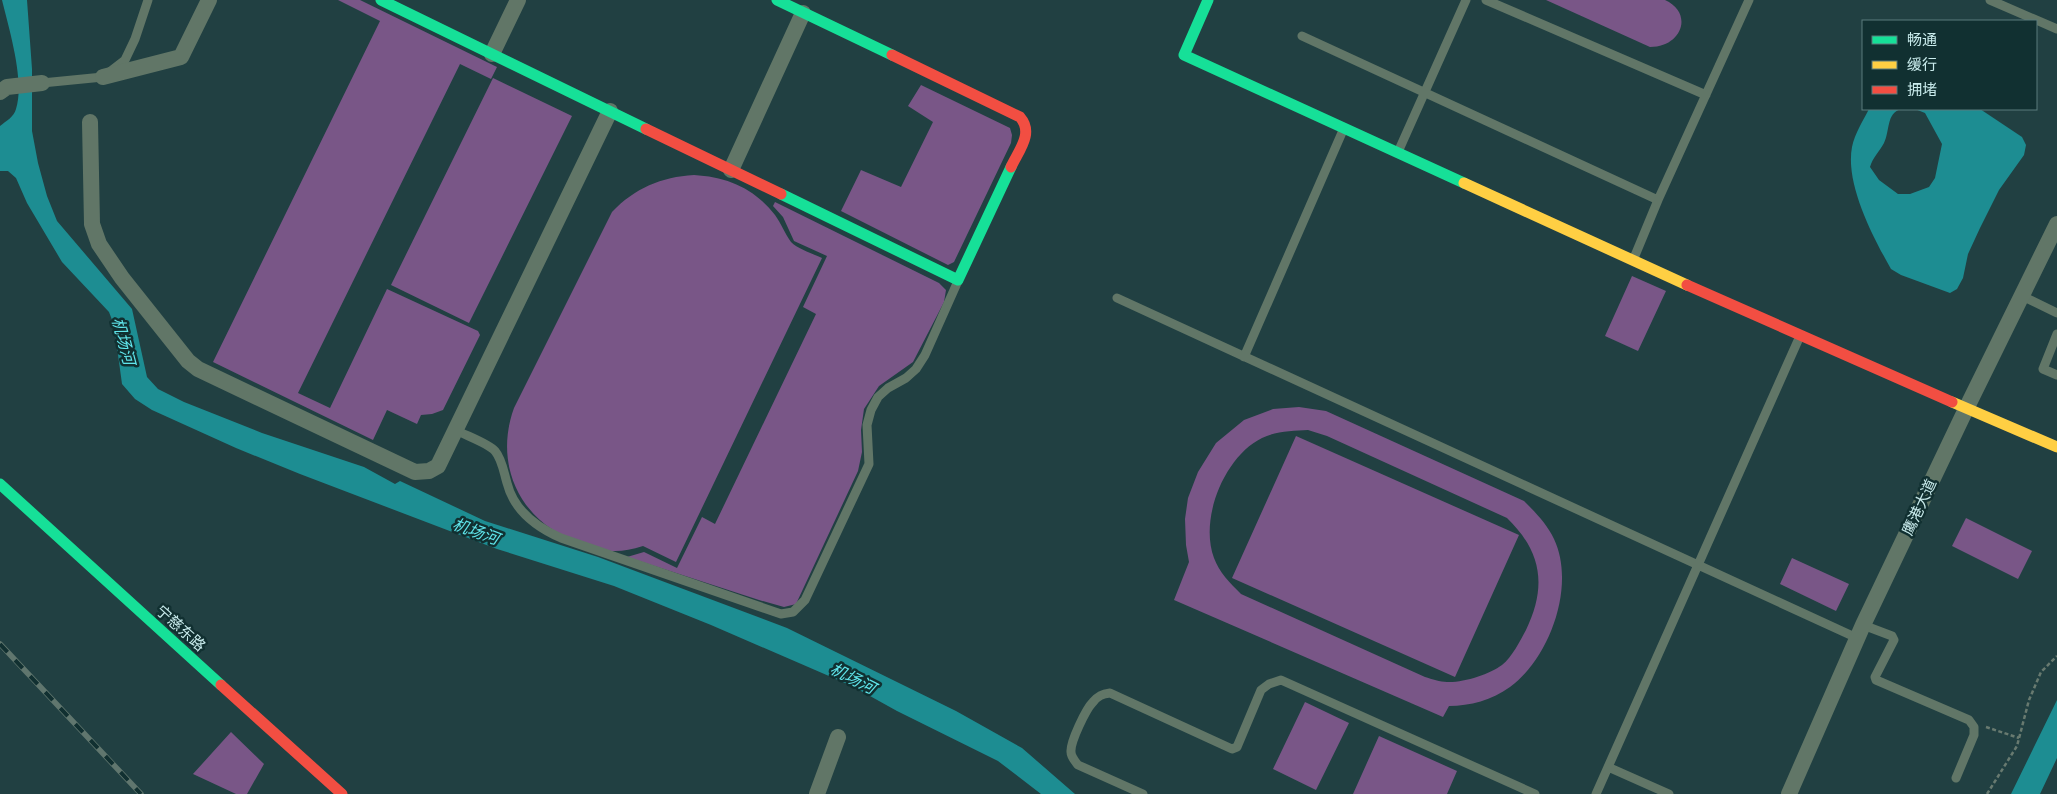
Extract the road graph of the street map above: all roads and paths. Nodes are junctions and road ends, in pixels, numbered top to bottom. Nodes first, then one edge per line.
1 (148, 0) edge
2 (209, 0) edge
3 (381, 0) edge
4 (518, 0) edge
5 (777, 0) edge
6 (1208, 0) edge
7 (1466, 0) edge
8 (1486, 0) edge
9 (1749, 0) edge
10 (1990, 0) edge
11 (803, 12) junction
12 (2036, 20) edge
13 (2037, 20) edge
14 (2057, 29) edge
15 (1302, 36) dead end
16 (492, 54) junction
17 (103, 76) junction
18 (42, 83) joint
19 (3, 89) edge
20 (1424, 93) junction
21 (1706, 95) junction
22 (610, 111) junction
23 (90, 122) dead end
24 (1344, 128) junction
25 (1398, 153) junction
26 (731, 170) junction
27 (1658, 200) junction
28 (2057, 224) edge
29 (1634, 260) junction
30 (958, 280) junction
31 (2022, 296) junction
32 (1117, 298) dead end
33 (2057, 314) edge
34 (2057, 334) edge
35 (1800, 336) junction
36 (1244, 357) junction
37 (2057, 375) edge
38 (1967, 407) junction
39 (454, 429) junction
40 (2057, 447) edge
41 (0, 484) edge
42 (1698, 564) junction
43 (1860, 631) junction
44 (2057, 656) edge
45 (1974, 727) junction
46 (838, 737) dead end
47 (2019, 738) junction
48 (1608, 767) junction
49 (1956, 778) dead end
50 (342, 794) edge
51 (817, 794) edge
52 (1143, 794) edge
53 (1535, 794) edge
54 (1596, 794) edge
55 (1669, 794) edge
56 (1790, 794) edge
57 (1987, 794) edge

1 - 17 lane
2 - 17 street
3 - 16 street
4 - 16 street
5 - 11 street
6 - 24 street
7 - 20 lane
8 - 21 lane
9 - 21 lane
10 - 12 lane
11 - 26 street
11 - 30 street
13 - 14 lane
15 - 20 lane
16 - 22 street
17 - 18 lane
18 - 19 street
20 - 25 lane
20 - 27 lane
21 - 27 lane
22 - 26 street
22 - 39 street
23 - 39 street
24 - 25 street
24 - 36 lane
25 - 29 street
26 - 30 street
27 - 29 lane
28 - 31 street, 鹰港大道
29 - 35 street
30 - 39 lane
31 - 33 lane
31 - 38 street, 鹰港大道
32 - 36 lane
34 - 37 lane
35 - 38 street
35 - 42 lane
36 - 42 lane
38 - 40 street
38 - 43 street, 鹰港大道
41 - 50 street, 宁慈东路
42 - 43 lane
42 - 48 lane
43 - 45 lane
43 - 56 street, 鹰港大道
44 - 47 path
45 - 47 path
45 - 49 lane
46 - 51 street
47 - 57 path
48 - 54 lane
48 - 55 lane
52 - 53 lane

